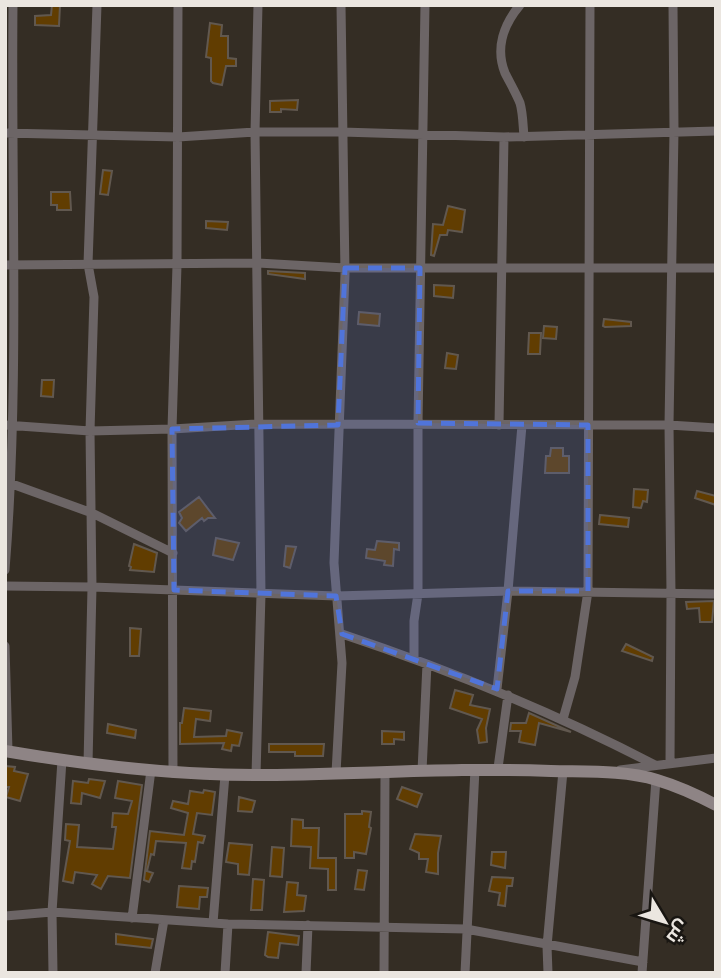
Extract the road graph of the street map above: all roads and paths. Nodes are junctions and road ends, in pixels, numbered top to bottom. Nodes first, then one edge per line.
1 (13, 5) edge
2 (97, 5) edge
3 (178, 5) edge
4 (258, 5) edge
5 (341, 5) edge
6 (425, 5) edge
7 (520, 5) edge
8 (590, 5) edge
9 (673, 5) edge
10 (9, 39) edge
11 (674, 131) junction
12 (716, 131) edge
13 (255, 132) junction
14 (342, 132) junction
15 (9, 133) edge
16 (92, 134) junction
17 (591, 135) junction
18 (422, 136) junction
19 (178, 137) junction
20 (504, 137) junction
21 (524, 137) junction
22 (258, 263) junction
23 (88, 264) junction
24 (10, 265) edge
25 (177, 265) junction
26 (587, 267) junction
27 (345, 268) junction
28 (420, 268) junction
29 (502, 268) junction
30 (670, 268) junction
31 (716, 268) edge
32 (418, 423) junction
33 (258, 424) junction
34 (9, 425) edge
35 (338, 425) junction
36 (499, 425) junction
37 (522, 425) junction
38 (588, 425) junction
39 (668, 425) junction
40 (716, 428) edge
41 (172, 429) junction
42 (90, 431) junction
43 (12, 484) junction
44 (92, 513) junction
45 (173, 553) junction
46 (5, 570) edge
47 (5, 586) edge
48 (92, 587) junction
49 (174, 590) junction
50 (508, 591) junction
51 (588, 592) junction
52 (671, 593) junction
53 (261, 594) junction
54 (418, 594) junction
55 (716, 594) edge
56 (336, 596) junction
57 (342, 634) junction
58 (5, 646) edge
59 (414, 659) junction
60 (427, 664) junction
61 (497, 689) junction
62 (508, 695) junction
63 (563, 719) junction
64 (6, 751) edge
65 (716, 758) edge
66 (62, 760) junction
67 (670, 763) junction
68 (88, 764) junction
69 (655, 765) junction
70 (498, 768) junction
71 (475, 769) junction
72 (151, 771) junction
73 (422, 771) junction
74 (563, 771) junction
75 (173, 772) junction
76 (604, 772) junction
77 (385, 773) junction
78 (336, 774) junction
79 (225, 775) junction
80 (256, 775) junction
81 (656, 779) junction
82 (716, 805) edge
83 (52, 912) junction
84 (5, 916) edge
85 (132, 918) junction
86 (164, 920) junction
87 (213, 923) junction
88 (228, 924) junction
89 (308, 925) junction
90 (384, 926) junction
91 (466, 929) junction
92 (547, 946) junction
93 (643, 962) junction
94 (52, 973) edge
95 (155, 973) edge
96 (225, 973) edge
97 (306, 973) edge
98 (384, 973) edge
99 (466, 973) edge
100 (548, 973) edge
101 (642, 973) edge

1 - 10 street
2 - 16 street
3 - 19 street
4 - 13 street
5 - 14 street
6 - 18 street
7 - 21 street
8 - 17 street
9 - 11 street
10 - 15 street
11 - 12 street
11 - 17 street
11 - 30 street
13 - 14 street
13 - 19 street
13 - 22 street
14 - 18 street
14 - 27 street
15 - 16 street
15 - 24 street
16 - 19 street
16 - 23 street
17 - 21 street
17 - 26 street
18 - 20 street
18 - 28 street
19 - 25 street
20 - 21 street
20 - 29 street
22 - 25 street
22 - 27 street
22 - 33 street
23 - 24 street
23 - 25 street
23 - 42 street
24 - 34 street
25 - 41 street
26 - 29 street
26 - 30 street
26 - 38 street
27 - 28 street
27 - 35 street
28 - 29 street
28 - 32 street
29 - 36 street
30 - 31 street
30 - 39 street
32 - 35 street
32 - 36 street
32 - 54 street
33 - 35 street
33 - 41 street
33 - 53 street
34 - 42 street
34 - 43 street
35 - 56 street
36 - 37 street
37 - 38 street
37 - 50 street
38 - 39 street
38 - 51 street
39 - 40 street
39 - 52 street
41 - 42 street
41 - 45 street
42 - 44 street
43 - 44 street
43 - 46 street
44 - 45 street
44 - 48 street
45 - 49 street
47 - 48 street
48 - 49 street
48 - 68 street
49 - 53 street
49 - 75 street
50 - 51 street
50 - 54 street
50 - 61 street
51 - 52 street
51 - 63 street
52 - 55 street
52 - 67 street
53 - 56 street
53 - 80 street
54 - 56 street
54 - 59 street
56 - 57 street
57 - 59 street
57 - 78 street
58 - 64 street
59 - 60 street
60 - 61 street
60 - 73 street
61 - 62 street
62 - 63 street
62 - 70 street
63 - 69 street
64 - 66 main road
65 - 67 street
66 - 68 main road
66 - 83 street
67 - 69 street
68 - 72 main road
69 - 76 street
70 - 71 main road
70 - 74 main road
71 - 73 main road
71 - 91 street
72 - 75 main road
72 - 85 street
73 - 77 main road
74 - 76 main road
74 - 92 street
75 - 79 main road
76 - 81 main road
77 - 78 main road
77 - 90 street
78 - 80 main road
79 - 80 main road
79 - 87 street
81 - 82 main road
81 - 93 street
83 - 84 street
83 - 85 street
83 - 94 street
85 - 86 street
86 - 87 street
86 - 95 street
87 - 88 street
88 - 89 street
88 - 96 street
89 - 90 street
89 - 97 street
90 - 91 street
90 - 98 street
91 - 92 street
91 - 99 street
92 - 93 street
92 - 100 street
93 - 101 street

